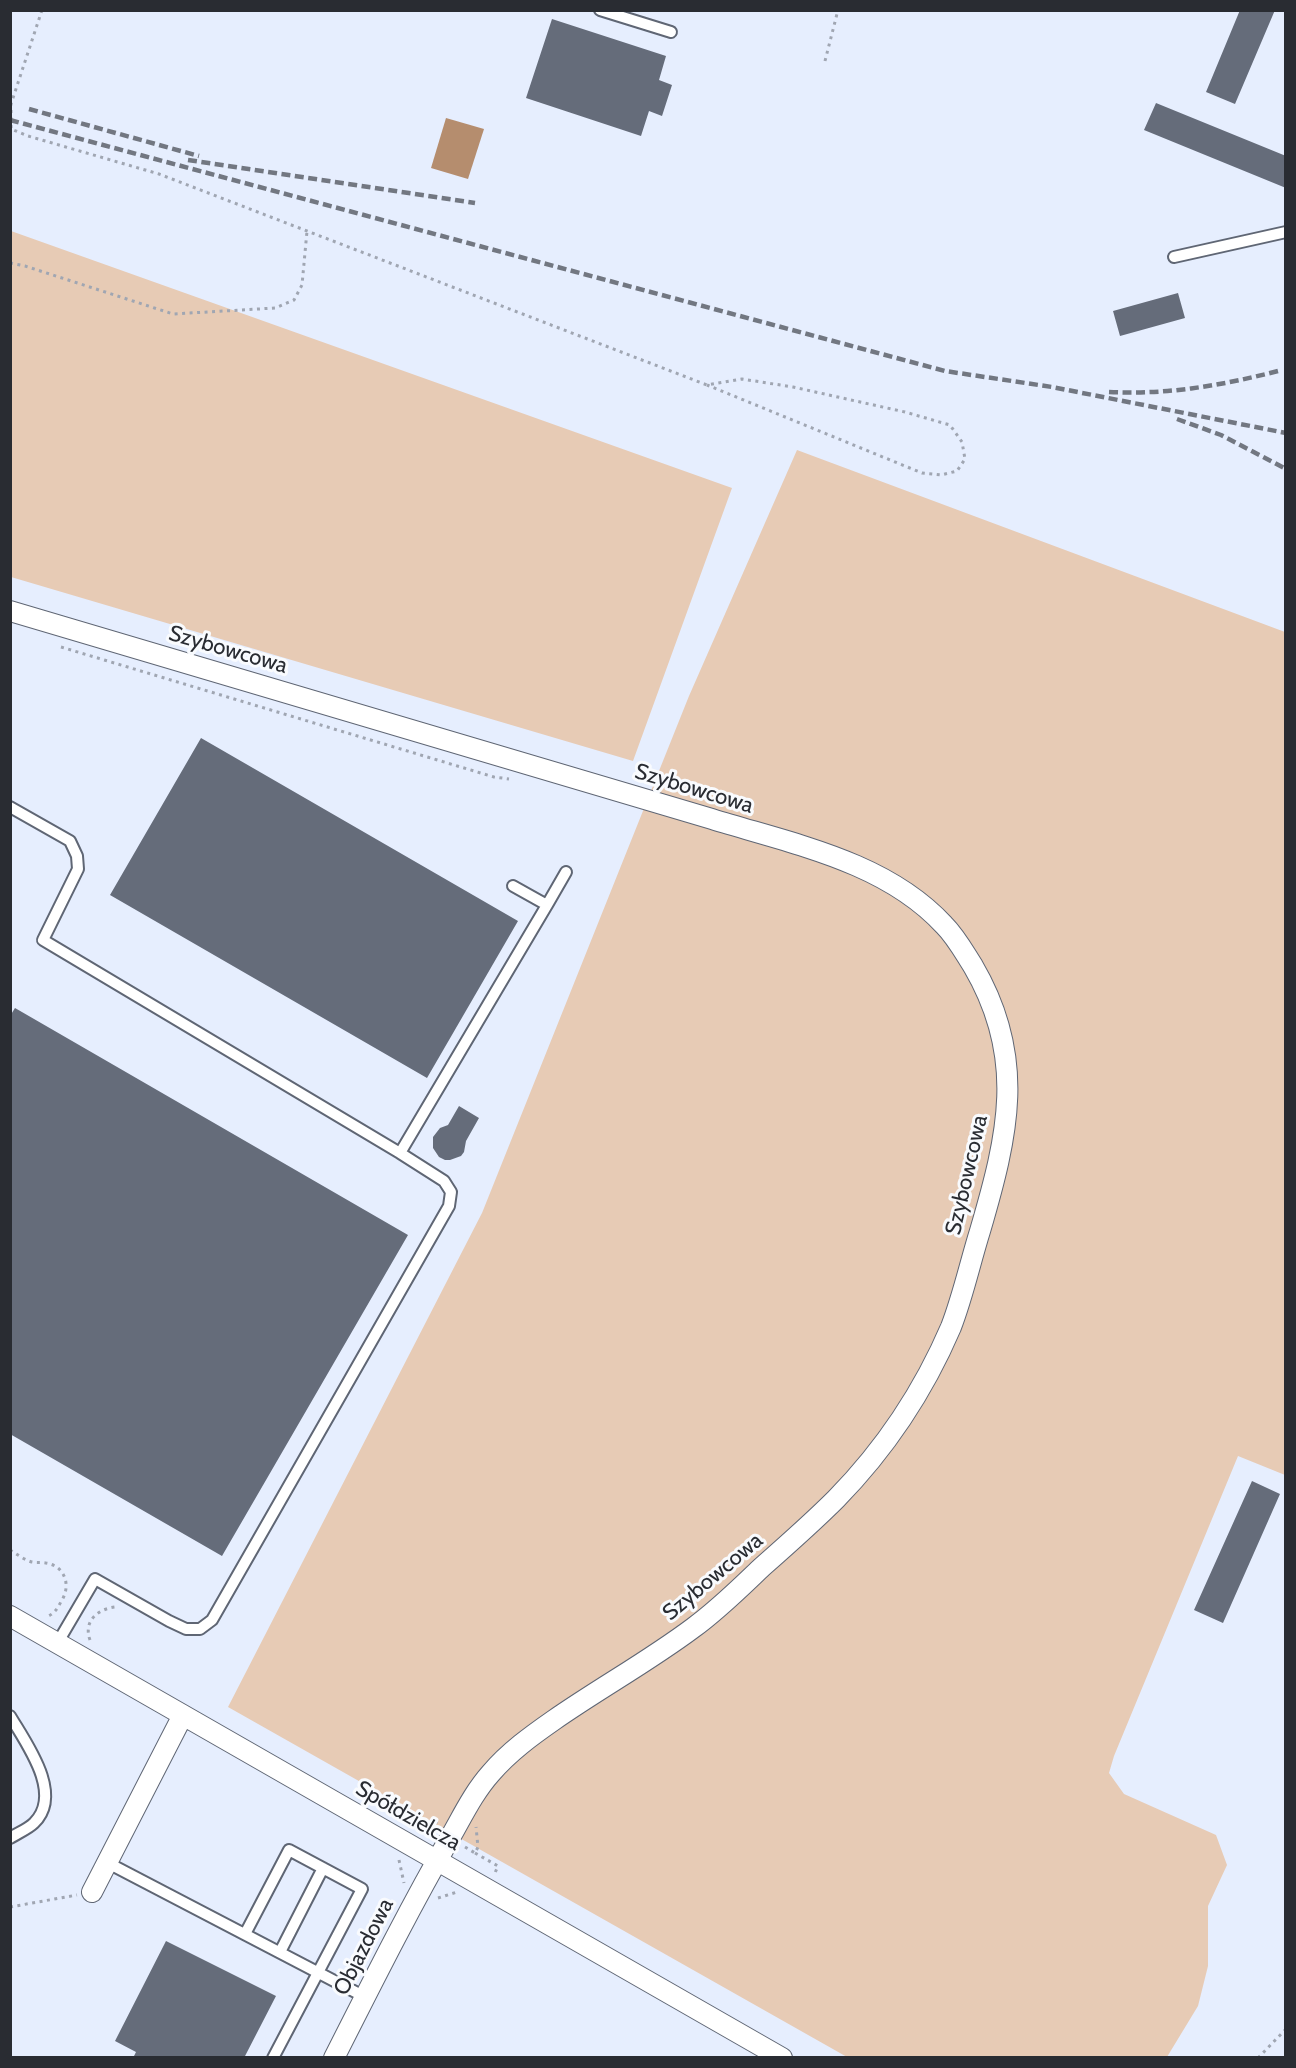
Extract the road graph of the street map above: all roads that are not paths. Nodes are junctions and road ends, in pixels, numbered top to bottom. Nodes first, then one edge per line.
1 (600, 10) edge
2 (671, 33) dead end
3 (1286, 232) edge
4 (1174, 257) dead end
5 (10, 611) edge
6 (10, 807) edge
7 (566, 872) dead end
8 (513, 886) dead end
9 (547, 905) junction
10 (400, 1153) junction
11 (10, 1616) edge
12 (58, 1642) junction
13 (183, 1715) junction
14 (10, 1716) edge
15 (10, 1838) edge
16 (436, 1859) junction
17 (108, 1863) junction
18 (323, 1868) junction
19 (92, 1892) road end
20 (245, 1934) junction
21 (280, 1952) junction
22 (318, 1973) junction
23 (365, 1997) junction
24 (273, 2058) edge
25 (334, 2058) edge
26 (782, 2058) edge

1 - 2 lane
3 - 4 lane
5 - 16 street, Szybowcowa
6 - 10 lane
7 - 9 lane
8 - 9 lane
9 - 10 lane
10 - 12 lane
11 - 12 street, Spółdzielcza
12 - 13 street, Spółdzielcza
13 - 16 street, Spółdzielcza
13 - 17 street
14 - 15 lane
16 - 23 street, Objazdowa
16 - 26 street, Spółdzielcza
17 - 19 street
17 - 20 lane
18 - 20 lane
18 - 21 lane
18 - 22 lane
20 - 21 lane
21 - 22 lane
22 - 23 lane
22 - 24 lane
23 - 25 street, Objazdowa

